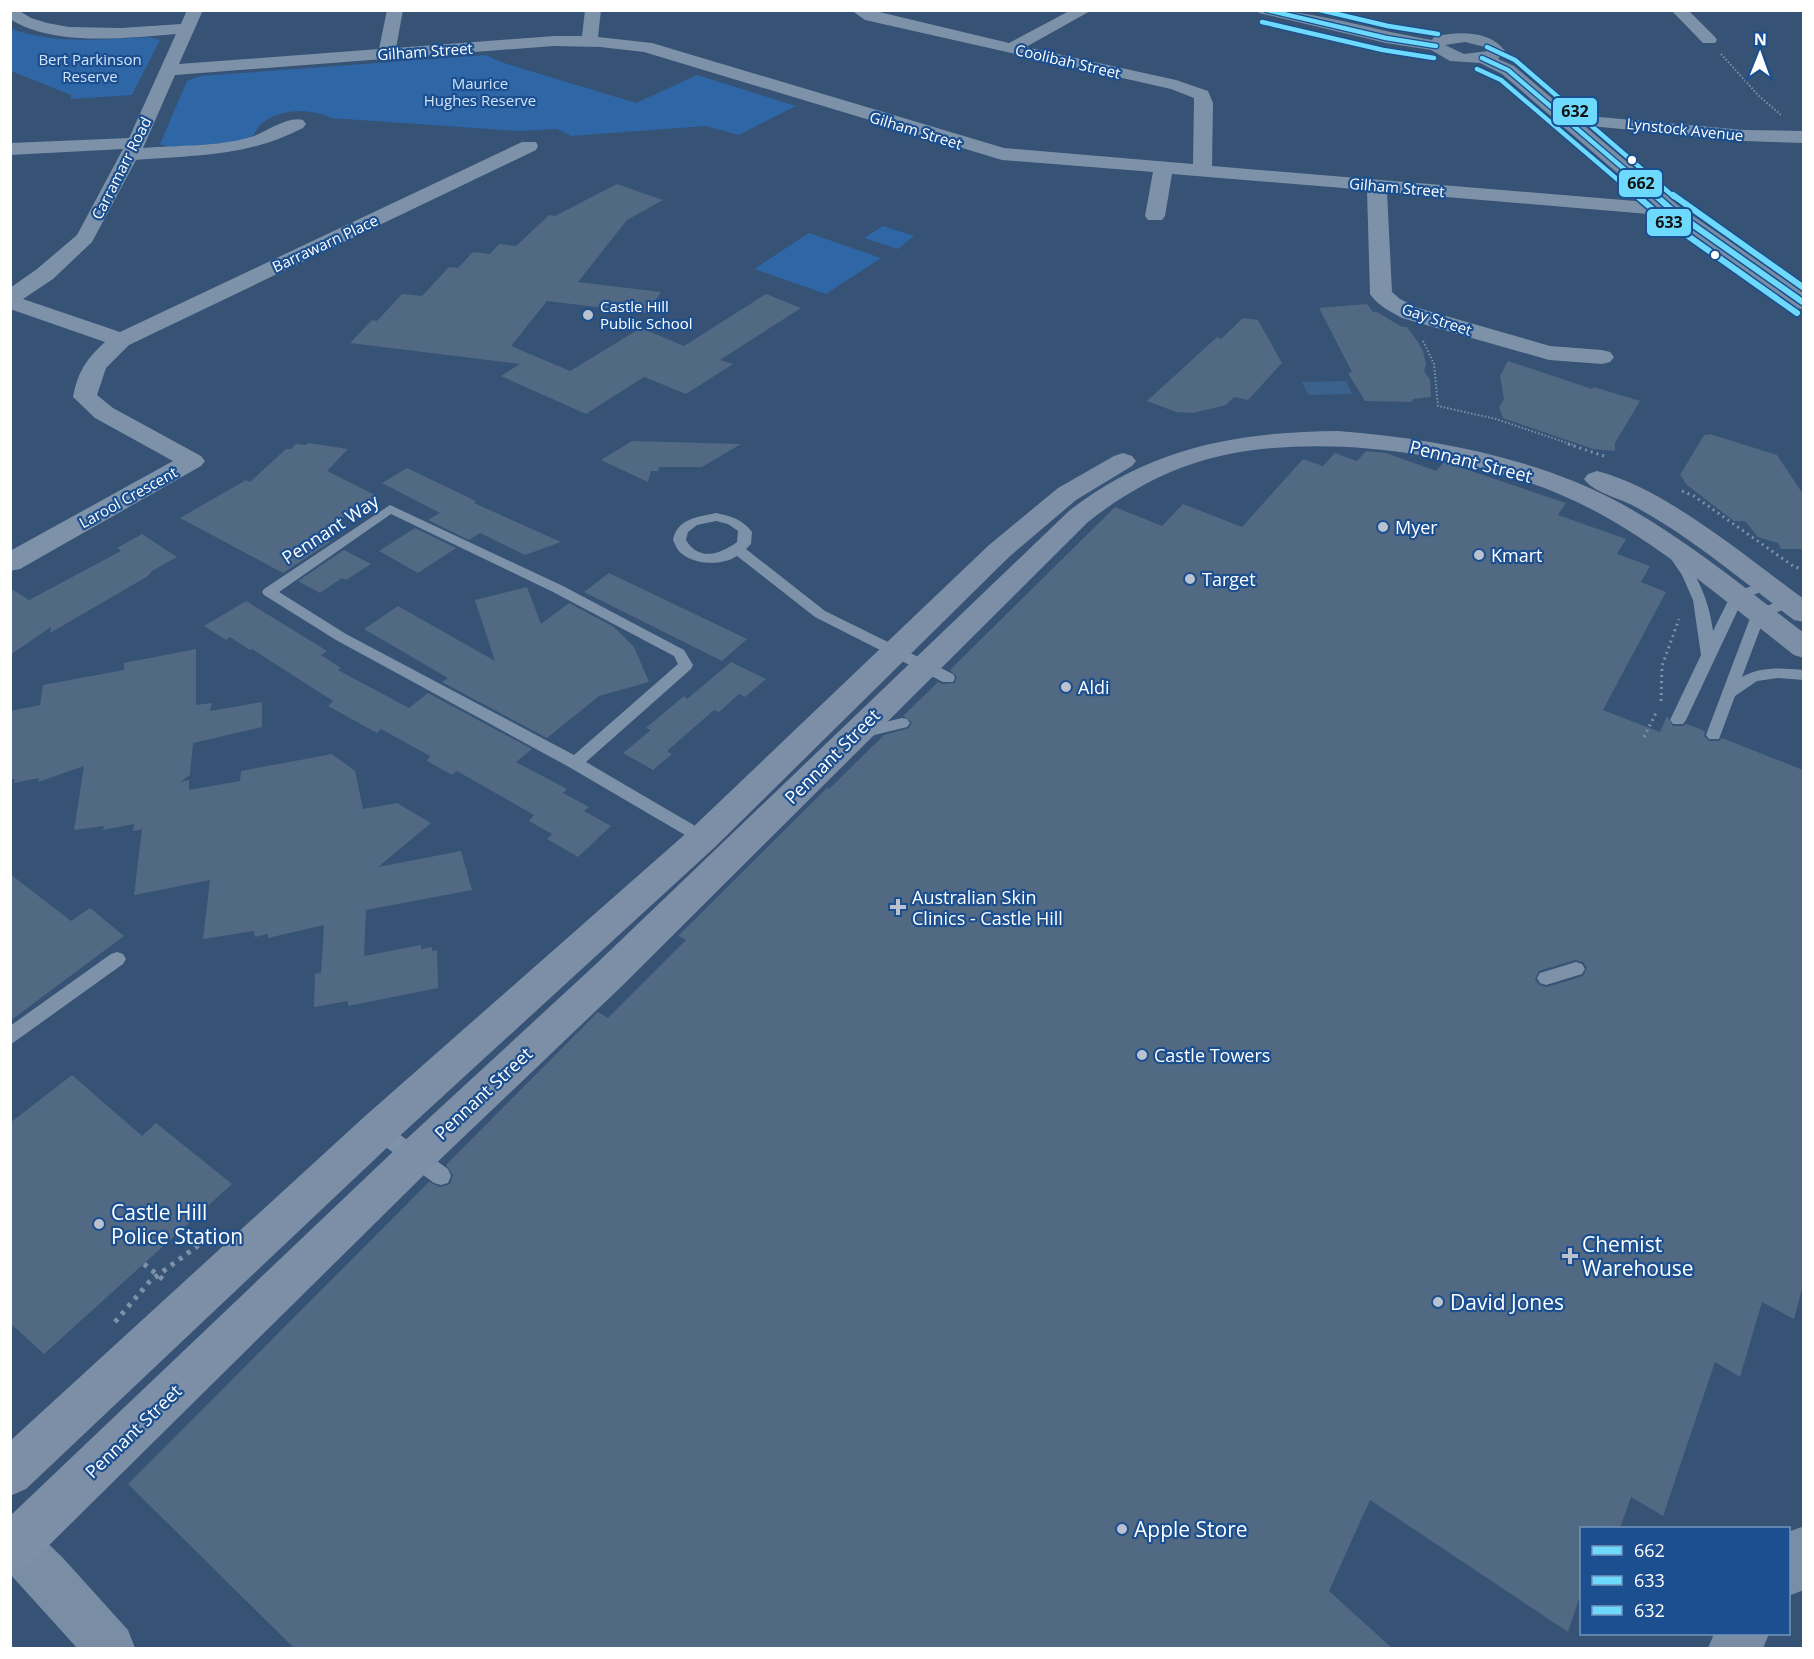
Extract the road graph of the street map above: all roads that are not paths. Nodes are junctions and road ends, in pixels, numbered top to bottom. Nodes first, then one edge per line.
1 (195, 10) edge
2 (395, 10) edge
3 (593, 10) edge
4 (859, 10) edge
5 (1084, 10) edge
6 (1266, 10) edge
7 (1679, 10) edge
8 (10, 12) edge
9 (1463, 22) dead end
10 (187, 28) junction
11 (1471, 38) junction
12 (590, 40) junction
13 (1709, 40) road end
14 (1436, 46) junction
15 (1011, 48) junction
16 (386, 54) junction
17 (1482, 58) junction
18 (169, 70) junction
19 (1566, 119) junction
20 (297, 124) dead end
21 (1803, 137) edge
22 (529, 146) dead end
23 (10, 149) edge
24 (132, 149) junction
25 (1163, 168) junction
26 (1202, 171) junction
27 (1377, 185) junction
28 (1672, 210) junction
29 (1155, 216) dead end
30 (10, 300) edge
31 (1803, 303) edge
32 (121, 340) junction
33 (1602, 357) dead end
34 (1666, 543) junction
35 (738, 550) junction
36 (10, 563) edge
37 (1766, 585) junction
38 (1737, 596) junction
39 (1797, 608) edge
40 (1759, 613) junction
41 (1803, 648) edge
42 (1708, 658) junction
43 (922, 665) junction
44 (1803, 675) edge
45 (1728, 693) junction
46 (1678, 720) dead end
47 (902, 723) dead end
48 (1714, 735) dead end
49 (852, 736) junction
50 (575, 763) junction
51 (703, 838) junction
52 (117, 958) dead end
53 (1576, 969) dead end
54 (1546, 978) dead end
55 (10, 1037) edge
56 (378, 1130) junction
57 (428, 1167) junction
58 (10, 1473) edge
59 (12, 1545) edge
60 (1803, 1550) edge
61 (1790, 1569) edge
62 (1743, 1635) edge
63 (110, 1648) edge
64 (1733, 1648) edge

1 - 10 street, Carramarr Road
2 - 16 street
3 - 12 street
4 - 15 street, Coolibah Street
5 - 15 street
6 - 14 street
7 - 13 street
8 - 10 street
9 - 11 street
10 - 18 street, Carramarr Road
11 - 14 street
11 - 17 street
12 - 16 street, Gilham Street
12 - 25 street, Gilham Street
14 - 17 street
15 - 26 street, Coolibah Street
16 - 18 street, Gilham Street
17 - 19 street
18 - 24 street, Carramarr Road
19 - 21 street, Lynstock Avenue
19 - 28 street
20 - 24 street
22 - 32 street, Barrawarn Place
23 - 24 street
24 - 30 street, Carramarr Road
25 - 26 street, Gilham Street
25 - 29 street
26 - 27 street, Gilham Street
27 - 28 street, Gilham Street
27 - 33 street, Gay Street
28 - 31 street
30 - 32 street
32 - 36 street, Larool Crescent
34 - 38 main road, Pennant Street
34 - 42 lane
34 - 43 main road, Pennant Street
35 - 35 lane
35 - 43 lane
37 - 38 lane
37 - 39 main road, Pennant Street
37 - 43 main road, Pennant Street
38 - 40 main road, Pennant Street
38 - 42 lane
39 - 40 lane
40 - 41 main road, Pennant Street
40 - 45 lane
42 - 46 lane
43 - 49 main road, Pennant Street
43 - 51 main road, Pennant Street
44 - 45 lane
45 - 48 lane
47 - 49 lane
49 - 57 main road, Pennant Street
50 - 50 lane, Pennant Way
50 - 51 lane, Pennant Way
51 - 56 main road, Pennant Street
52 - 55 lane
53 - 54 lane
56 - 57 lane
56 - 58 main road, Pennant Street
57 - 59 main road, Pennant Street
59 - 63 street
60 - 61 street
62 - 64 street

